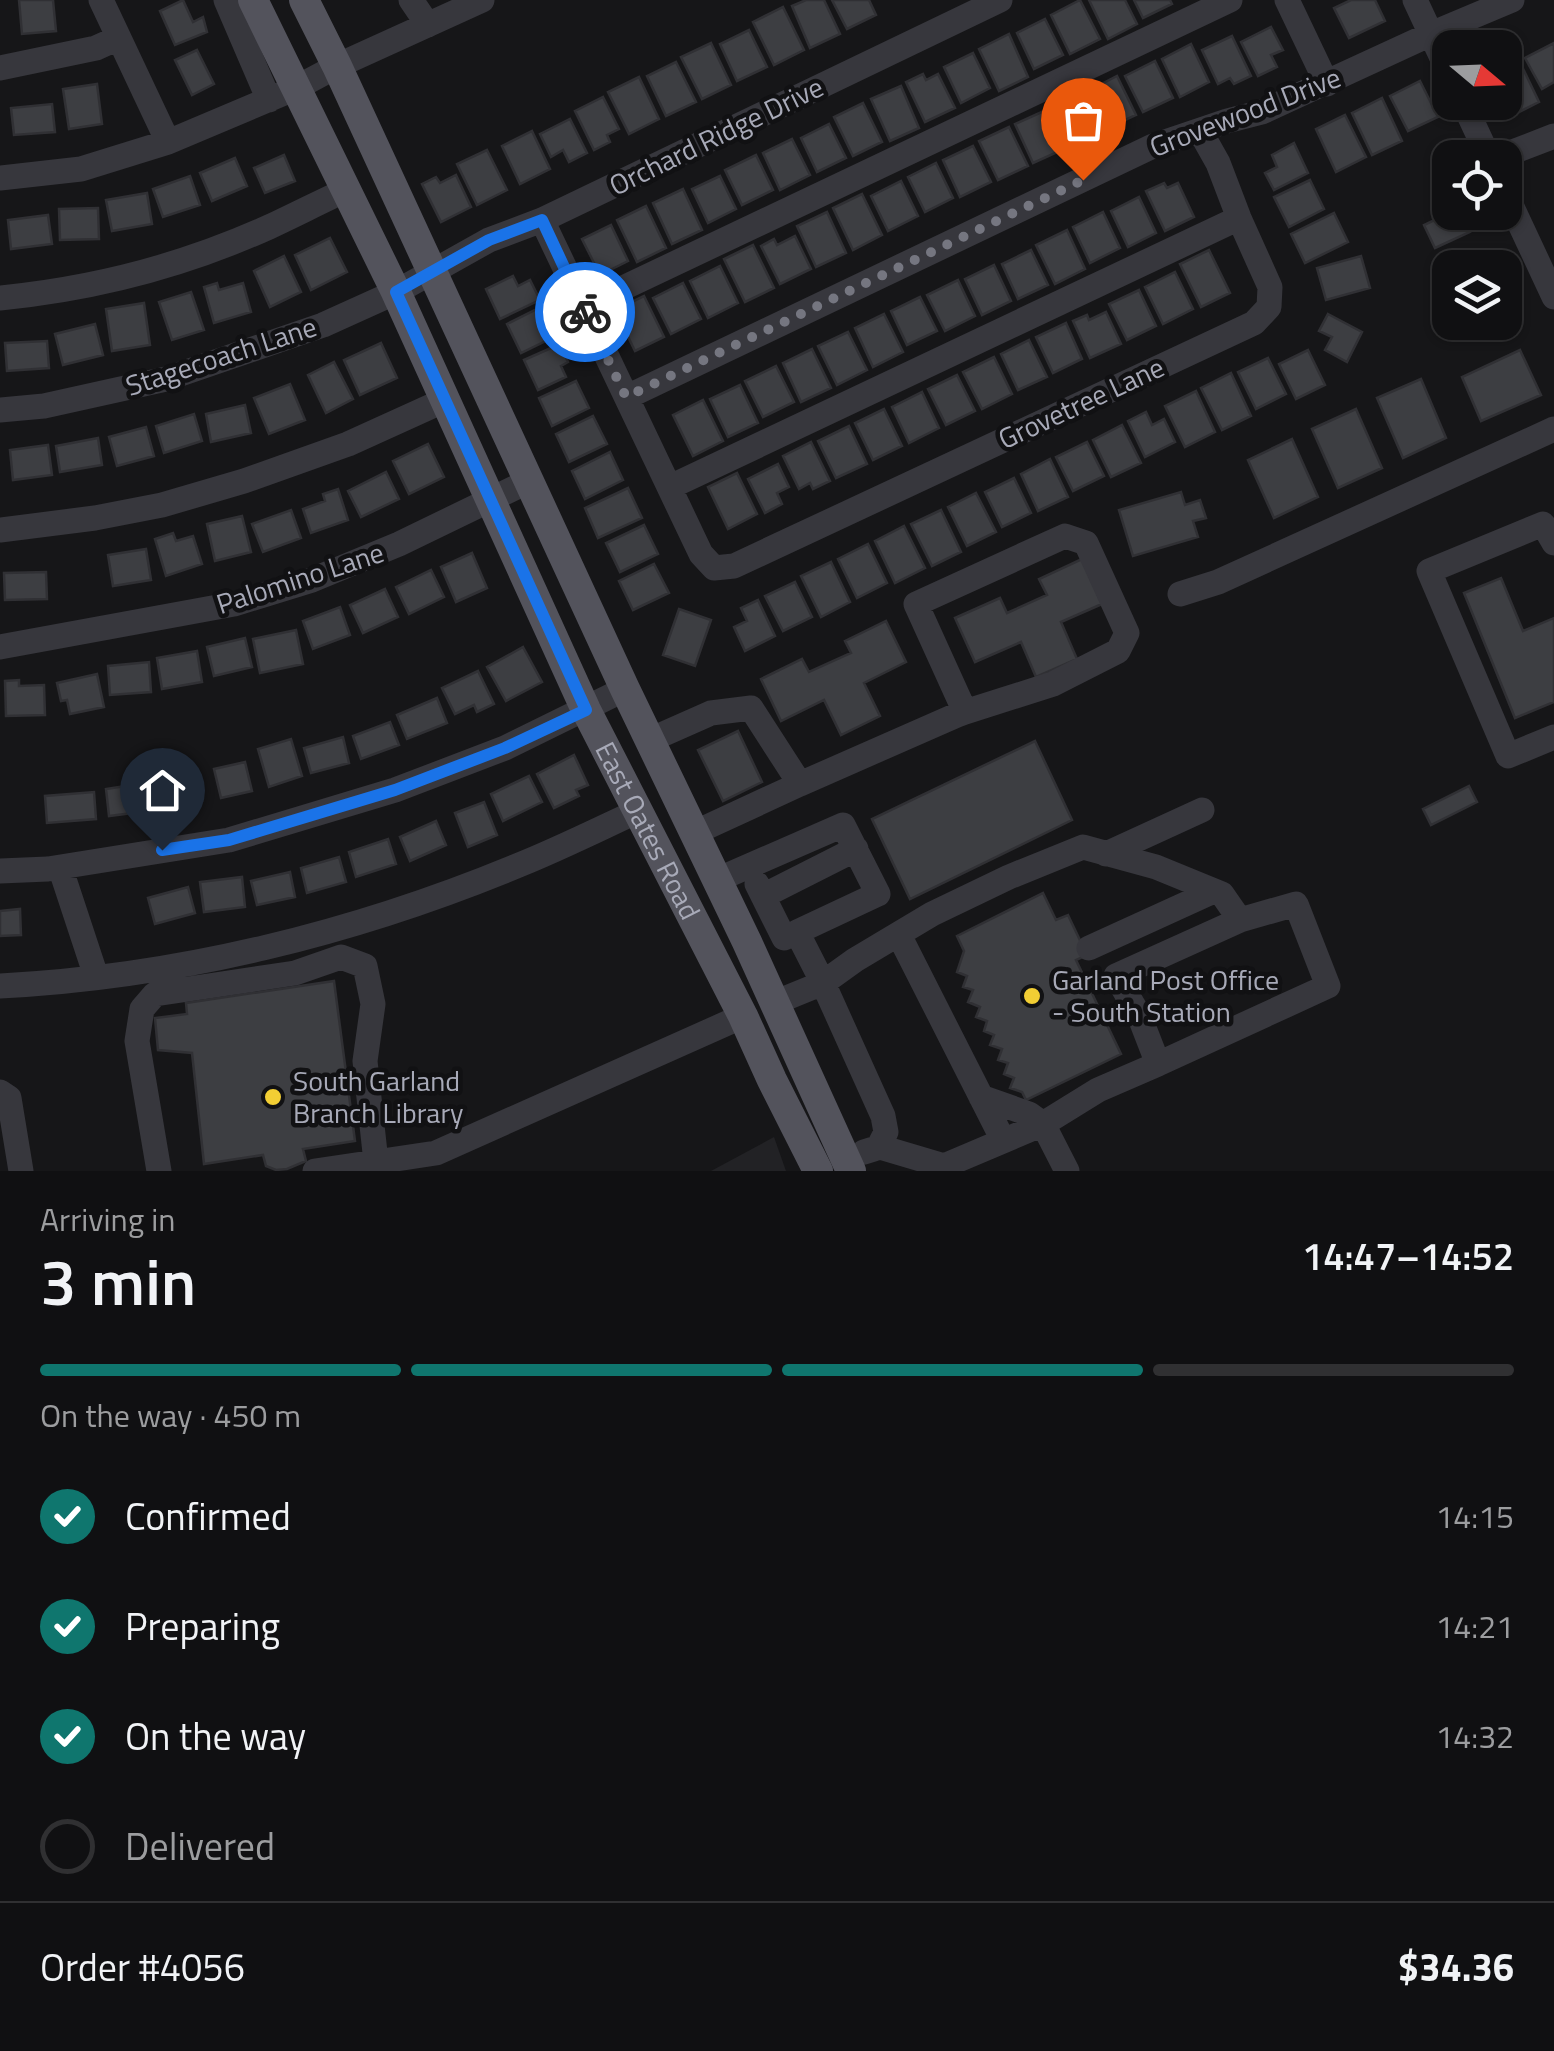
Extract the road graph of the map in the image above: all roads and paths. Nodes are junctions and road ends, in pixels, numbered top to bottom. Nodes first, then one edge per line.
1 (101, 0) edge
2 (226, 0) edge
3 (253, 0) edge
4 (304, 0) edge
5 (411, 0) edge
6 (482, 0) edge
7 (1000, 0) edge
8 (1230, 0) edge
9 (1287, 0) edge
10 (1416, 0) edge
11 (1512, 0) edge
12 (428, 25) junction
13 (1431, 34) junction
14 (118, 38) junction
15 (337, 66) junction
16 (0, 68) edge
17 (1327, 84) junction
18 (282, 94) junction
19 (1200, 130) junction
20 (1554, 136) edge
21 (168, 142) junction
22 (1522, 148) edge
23 (0, 178) edge
24 (346, 190) junction
25 (1238, 218) junction
26 (542, 220) junction
27 (1522, 228) edge
28 (432, 270) junction
29 (396, 292) junction
30 (1554, 297) edge
31 (0, 298) edge
32 (583, 308) junction
33 (626, 397) junction
34 (445, 400) junction
35 (0, 410) edge
36 (1554, 429) edge
37 (529, 482) junction
38 (670, 487) junction
39 (492, 500) junction
40 (0, 530) edge
41 (1554, 543) edge
42 (1180, 594) dead end
43 (0, 647) edge
44 (626, 689) junction
45 (586, 710) junction
46 (965, 712) junction
47 (1554, 737) edge
48 (650, 740) junction
49 (800, 784) junction
50 (1202, 810) dead end
51 (638, 811) junction
52 (694, 833) junction
53 (856, 849) junction
54 (1106, 854) junction
55 (749, 866) junction
56 (60, 867) junction
57 (0, 872) edge
58 (717, 880) junction
59 (1214, 891) junction
60 (763, 896) junction
61 (1240, 920) junction
62 (790, 935) junction
63 (899, 935) junction
64 (1089, 948) dead end
65 (752, 954) junction
66 (96, 976) junction
67 (823, 983) junction
68 (0, 986) edge
69 (774, 1002) junction
70 (743, 1016) junction
71 (1158, 1064) junction
72 (4, 1095) edge
73 (981, 1097) junction
74 (1042, 1124) junction
75 (1003, 1140) junction
76 (878, 1148) junction
77 (376, 1162) junction
78 (828, 1168) edge
79 (348, 1169) edge
80 (21, 1171) edge
81 (158, 1171) edge
82 (316, 1171) edge
83 (1067, 1171) edge

1 - 14 street
2 - 18 street
3 - 18 main road, East Oates Road
4 - 15 main road, East Oates Road
5 - 12 street
6 - 12 street
7 - 26 street, Orchard Ridge Drive
8 - 32 street
9 - 17 street
10 - 13 street
11 - 13 street, Grovewood Drive
12 - 15 street
13 - 17 street, Grovewood Drive
14 - 16 street
14 - 21 street
15 - 18 street
15 - 28 main road, East Oates Road
17 - 19 street, Grovewood Drive
18 - 21 street
18 - 24 main road, East Oates Road
19 - 25 street, Grovetree Lane
19 - 33 street, Grovewood Drive
20 - 22 street
21 - 23 street
24 - 29 main road, East Oates Road
24 - 31 street
25 - 38 street
25 - 38 street, Grovetree Lane
26 - 28 street, Orchard Ridge Drive
26 - 32 street
27 - 30 street
28 - 29 street, Stagecoach Lane
28 - 37 main road, East Oates Road
29 - 34 main road, East Oates Road
29 - 35 street, Stagecoach Lane
32 - 33 street
33 - 38 street
34 - 39 main road, East Oates Road
34 - 40 street
36 - 42 street
37 - 39 street, Palomino Lane
37 - 44 main road, East Oates Road
39 - 43 street, Palomino Lane
39 - 45 main road, East Oates Road
41 - 47 street
44 - 45 street
44 - 48 main road, East Oates Road
45 - 51 main road, East Oates Road
45 - 56 street
46 - 46 street
46 - 49 street
48 - 49 street
48 - 52 main road, East Oates Road
49 - 52 street
50 - 54 street
51 - 66 street
51 - 70 main road, East Oates Road
52 - 58 main road, East Oates Road
53 - 55 street
53 - 60 street
53 - 62 street
54 - 59 street
54 - 63 street
55 - 58 street
55 - 60 street
56 - 57 street
56 - 66 street
58 - 65 main road, East Oates Road
59 - 61 street
59 - 64 street
60 - 62 street
61 - 71 street
61 - 71 street
62 - 65 street
62 - 67 street
63 - 67 street
63 - 73 street
65 - 69 main road, East Oates Road
66 - 68 street
67 - 69 street
67 - 76 street
69 - 70 main road
69 - 78 main road, East Oates Road
70 - 77 street
70 - 78 main road, East Oates Road
71 - 74 street
72 - 80 street
73 - 74 street
73 - 75 street
74 - 75 street
74 - 83 street
75 - 76 street
76 - 78 street
77 - 79 street
77 - 81 street
79 - 82 street

